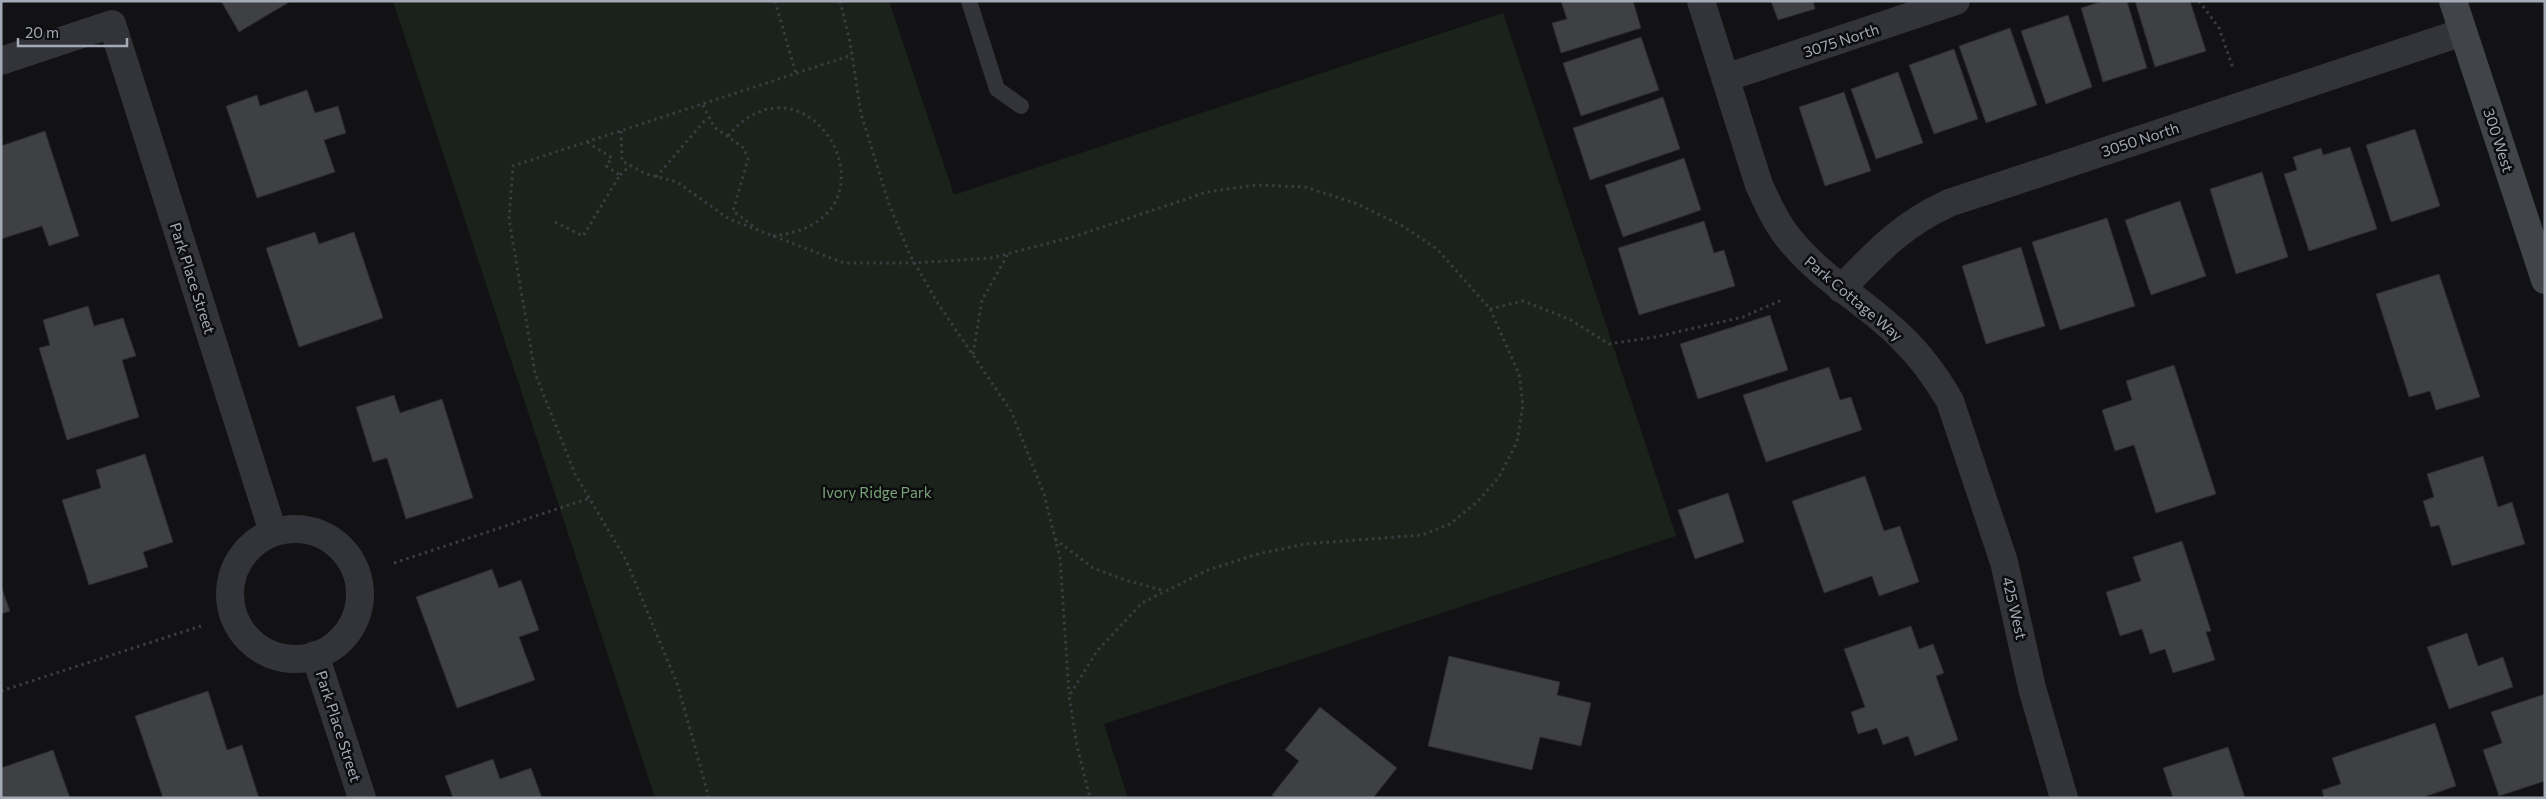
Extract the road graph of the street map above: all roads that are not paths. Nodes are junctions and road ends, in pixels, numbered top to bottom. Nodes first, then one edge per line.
1 (969, 1) edge
2 (1701, 1) edge
3 (1956, 1) edge
4 (2453, 1) edge
5 (2463, 32) junction
6 (1, 61) edge
7 (1725, 78) junction
8 (1021, 106) dead end
9 (2545, 280) edge
10 (1841, 289) junction
11 (1956, 421) joint
12 (273, 532) junction
13 (315, 655) junction
14 (362, 798) edge
15 (2064, 798) edge

1 - 8 lane
2 - 7 street, Park Cottage Way
3 - 7 street, 3075 North
4 - 5 street, 300 West
5 - 9 street, 300 West
5 - 10 street, 3050 North
6 - 12 street, Park Place Street
7 - 10 street, Park Cottage Way
10 - 11 street, Park Cottage Way
11 - 15 street, 425 West
12 - 13 street
12 - 13 street
13 - 14 street, Park Place Street

